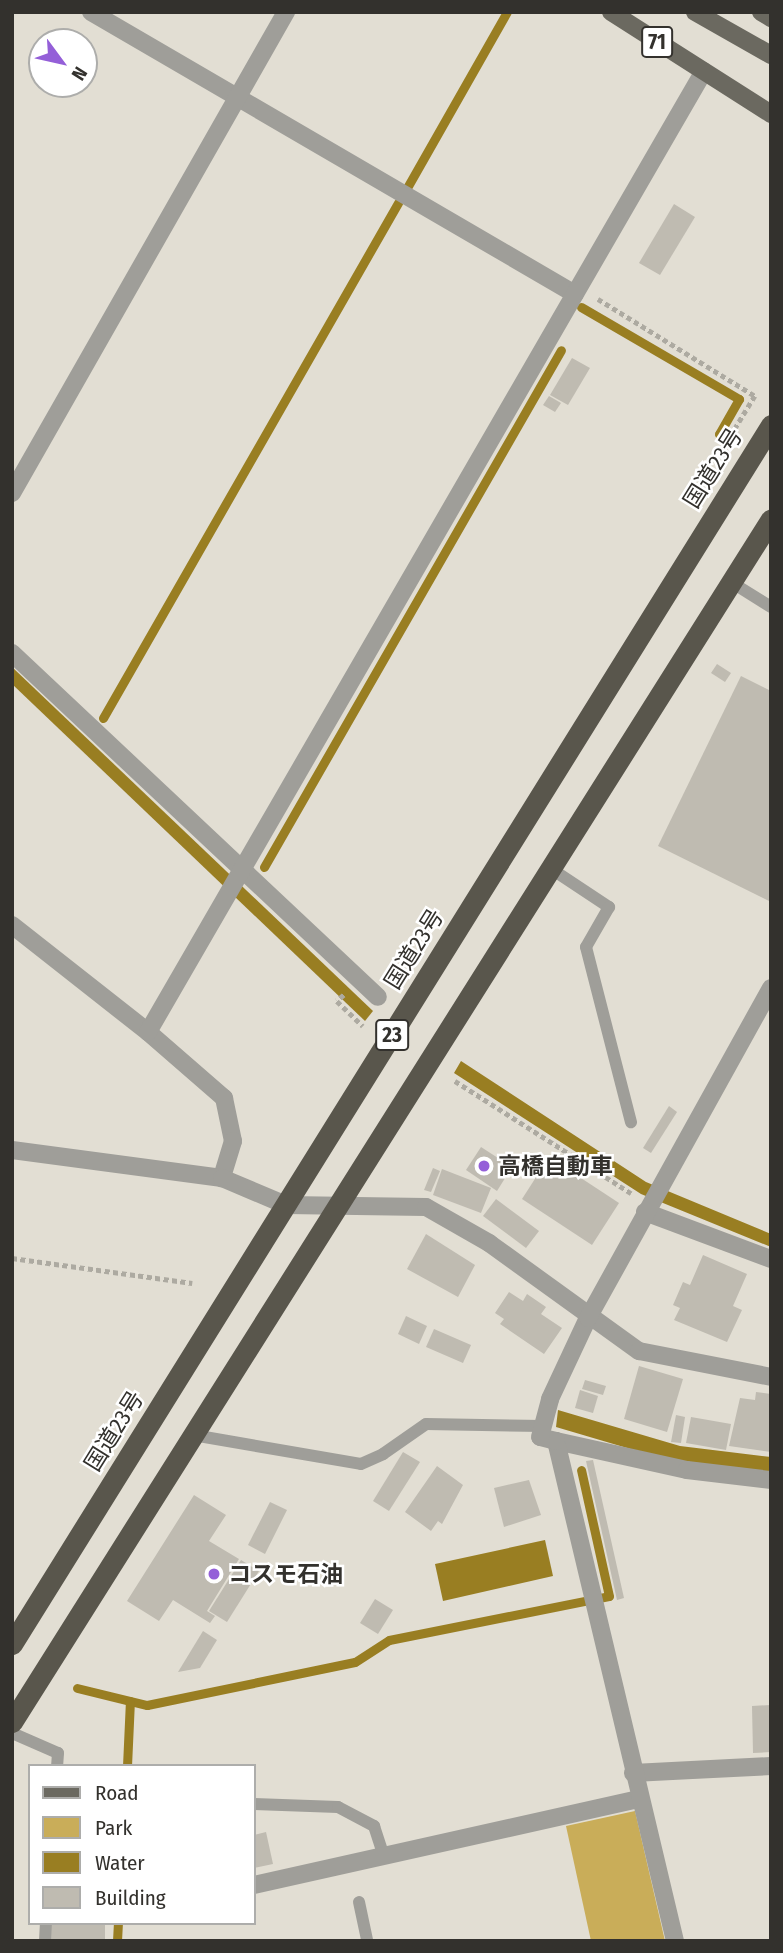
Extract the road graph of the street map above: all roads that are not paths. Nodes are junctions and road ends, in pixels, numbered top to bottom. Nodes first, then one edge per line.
1 (91, 12) edge
2 (286, 12) edge
3 (611, 12) edge
4 (695, 12) edge
5 (761, 12) edge
6 (771, 18) edge
7 (771, 55) edge
8 (704, 71) junction
9 (239, 96) junction
10 (771, 114) edge
11 (577, 291) junction
12 (771, 425) edge
13 (12, 493) edge
14 (771, 519) edge
15 (731, 582) junction
16 (771, 607) edge
17 (12, 653) edge
18 (550, 868) junction
19 (243, 874) junction
20 (12, 925) edge
21 (771, 988) edge
22 (378, 997) dead end
23 (148, 1032) junction
24 (631, 1122) dead end
25 (12, 1150) edge
26 (222, 1178) junction
27 (339, 1203) junction
28 (286, 1205) junction
29 (648, 1206) junction
30 (771, 1259) edge
31 (588, 1318) junction
32 (771, 1377) edge
33 (543, 1426) junction
34 (193, 1435) junction
35 (556, 1441) junction
36 (771, 1480) edge
37 (12, 1644) edge
38 (12, 1722) edge
39 (12, 1733) edge
40 (57, 1764) edge
41 (771, 1766) edge
42 (633, 1773) junction
43 (639, 1799) junction
44 (256, 1804) edge
45 (384, 1856) junction
46 (256, 1885) edge
47 (359, 1902) dead end
48 (367, 1941) edge
49 (675, 1941) edge

1 - 9 street
2 - 9 street
3 - 8 main road, 71
4 - 7 main road, 71
5 - 6 main road
8 - 10 main road, 71
8 - 11 street
9 - 11 street
9 - 13 street
11 - 19 street
12 - 28 highway, 国道23号 / 23
14 - 15 highway, 23
15 - 16 lane
15 - 18 highway, 23
17 - 19 street
18 - 24 lane
18 - 27 highway, 23
19 - 22 street
19 - 23 street
20 - 23 street
21 - 29 street
23 - 26 street
25 - 26 street
26 - 28 street
27 - 28 street
27 - 31 street
27 - 34 highway, 23
28 - 37 highway, 国道23号 / 23
29 - 30 street
29 - 31 street
31 - 32 street
31 - 33 street
33 - 34 lane
33 - 35 street
34 - 38 highway, 23
35 - 36 street
35 - 42 street
39 - 40 lane
41 - 42 street
42 - 43 street
43 - 45 street
43 - 49 street
44 - 45 lane
45 - 46 street
47 - 48 lane

